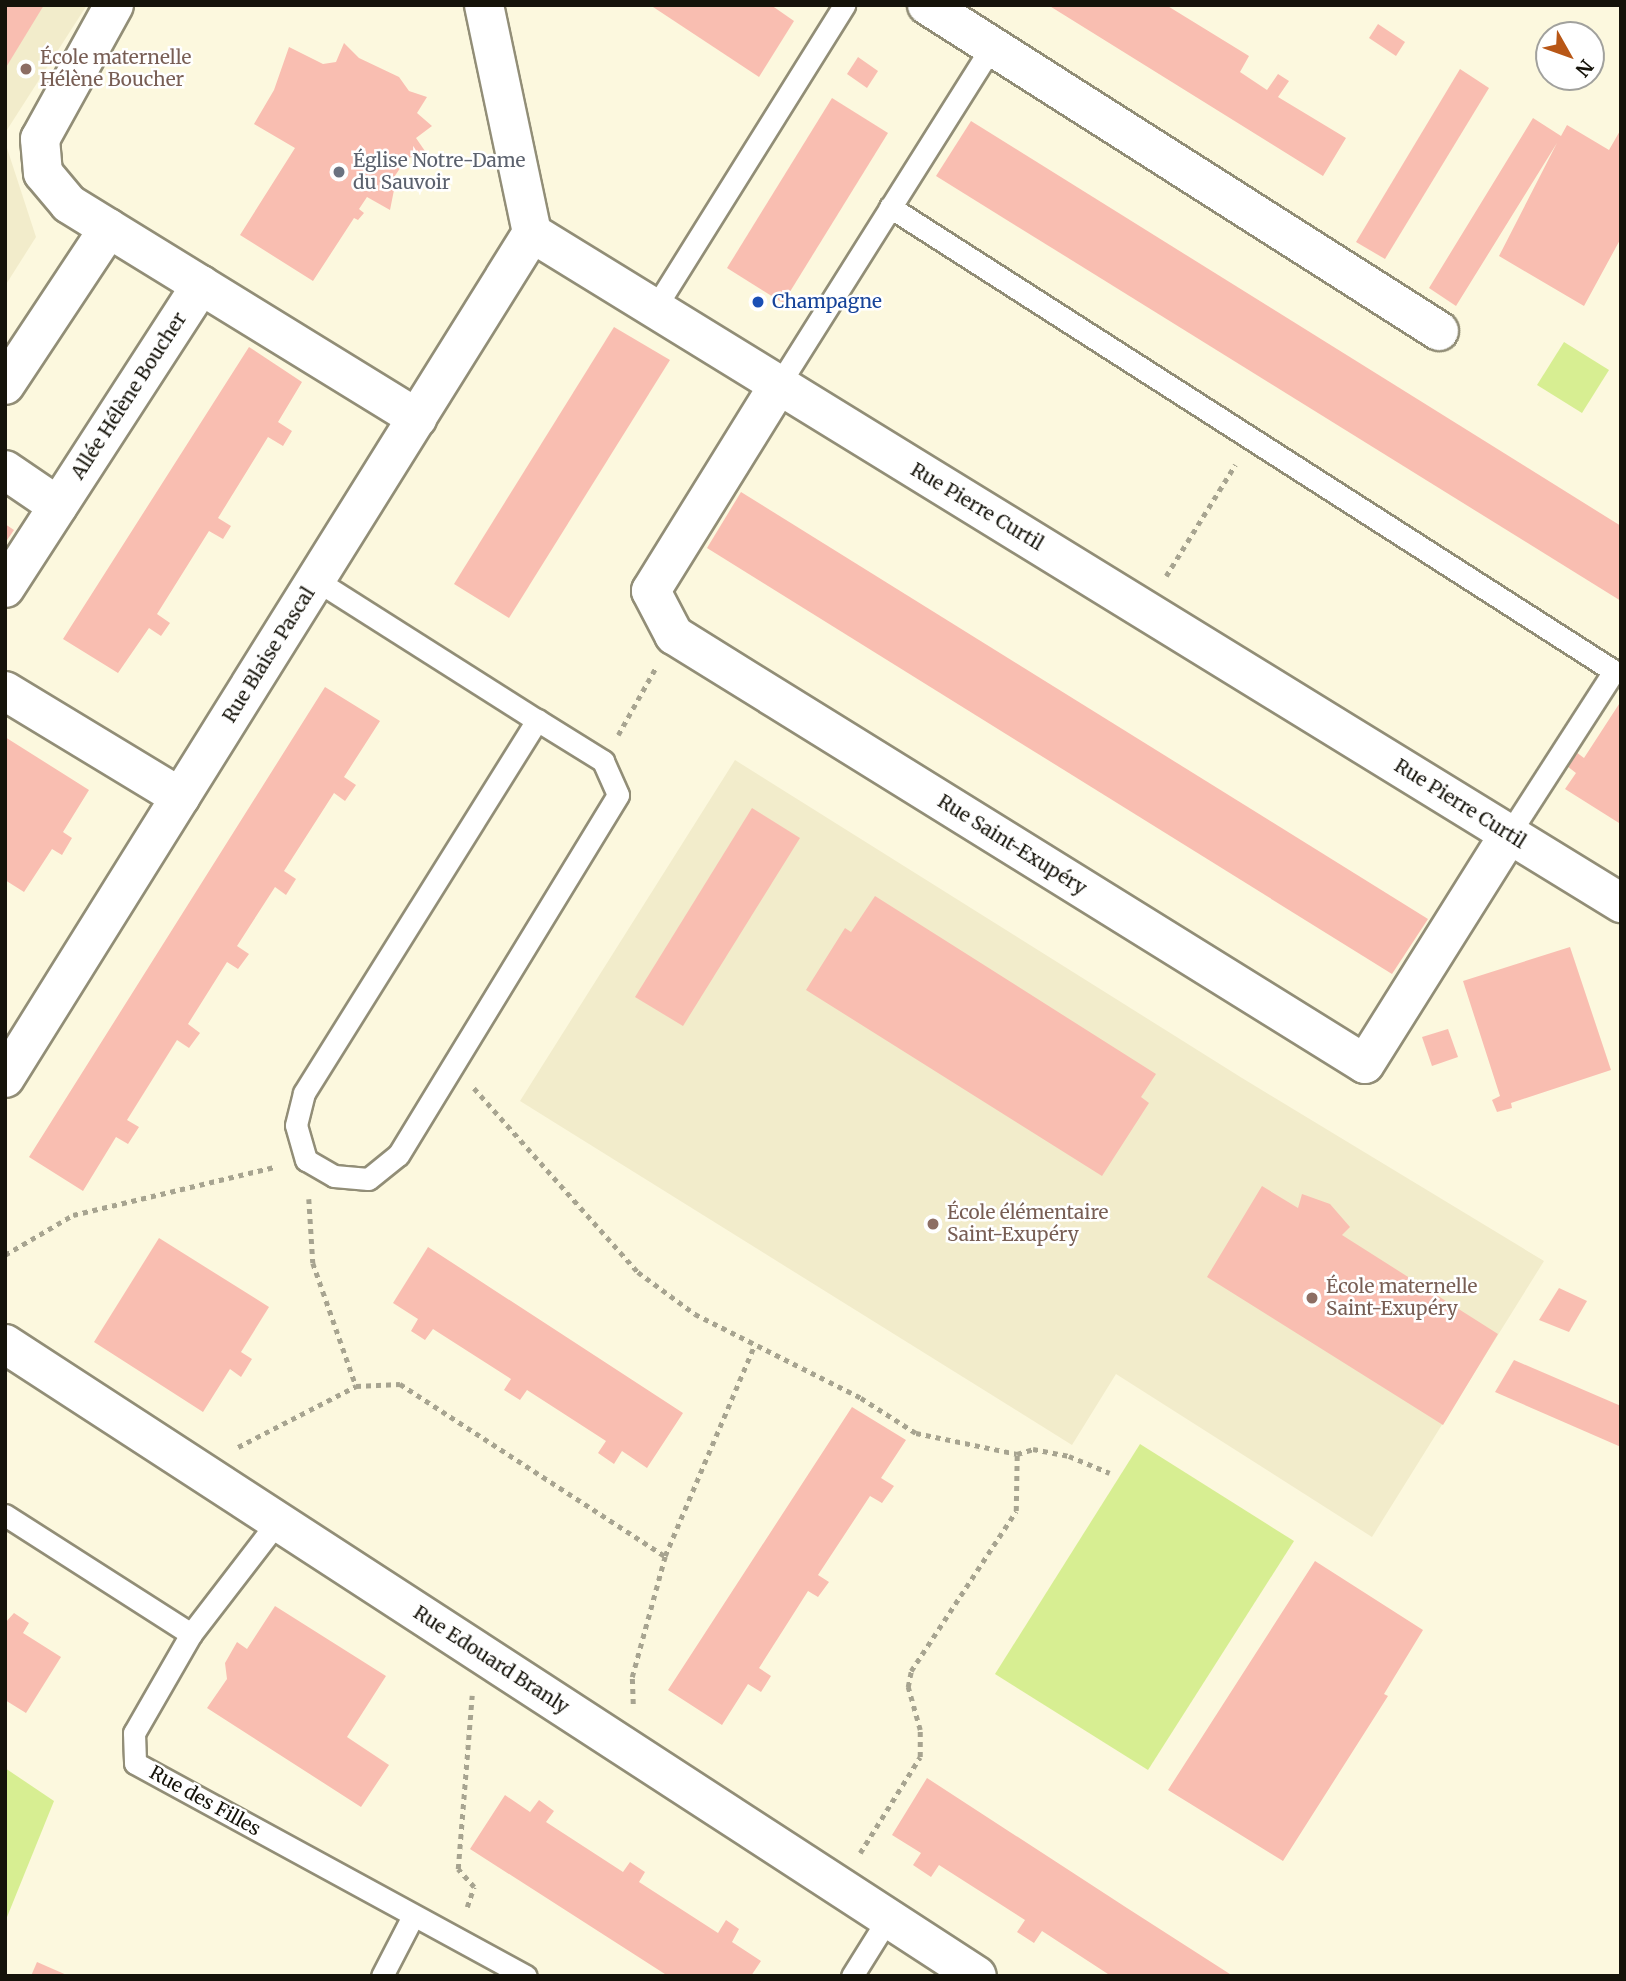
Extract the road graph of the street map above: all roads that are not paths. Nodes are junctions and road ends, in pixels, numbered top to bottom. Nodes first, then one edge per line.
1 (114, 5) edge
2 (484, 5) edge
3 (844, 5) edge
4 (927, 5) edge
5 (993, 44) junction
6 (890, 208) junction
7 (109, 228) junction
8 (532, 233) junction
9 (201, 285) junction
10 (655, 308) junction
11 (1439, 331) dead end
12 (5, 385) edge
13 (778, 386) junction
14 (417, 418) junction
15 (5, 470) edge
16 (58, 506) junction
17 (316, 580) junction
18 (5, 587) edge
19 (1617, 665) edge
20 (5, 691) edge
21 (537, 720) junction
22 (180, 797) junction
23 (1509, 834) junction
24 (1617, 892) edge
25 (5, 1078) edge
26 (5, 1344) edge
27 (5, 1515) edge
28 (278, 1521) junction
29 (191, 1634) junction
30 (413, 1916) junction
31 (887, 1920) junction
32 (382, 1976) edge
33 (526, 1976) edge
34 (852, 1976) edge
35 (978, 1976) edge

1 - 7 street
2 - 8 street
3 - 10 lane
4 - 5 street
5 - 6 lane
5 - 11 street
6 - 13 lane
6 - 19 lane
7 - 9 street
7 - 12 street
8 - 10 street, Rue Pierre Curtil
8 - 14 street, Rue Blaise Pascal
9 - 14 street
9 - 16 street, Allée Hélène Boucher
10 - 13 street, Rue Pierre Curtil
13 - 23 street, Rue Pierre Curtil
13 - 23 street, Rue Saint-Exupéry
14 - 17 street, Rue Blaise Pascal
15 - 16 street
16 - 18 street, Allée Hélène Boucher
17 - 21 lane
17 - 22 street, Rue Blaise Pascal
19 - 23 lane
20 - 22 street
21 - 21 lane
22 - 25 street, Rue Blaise Pascal
23 - 24 street, Rue Pierre Curtil
26 - 28 street, Rue Edouard Branly
27 - 29 lane
28 - 29 lane, Rue des Filles
28 - 31 street, Rue Edouard Branly
29 - 30 lane, Rue des Filles
30 - 32 lane
30 - 33 lane, Rue des Filles
31 - 34 lane
31 - 35 street, Rue Edouard Branly

